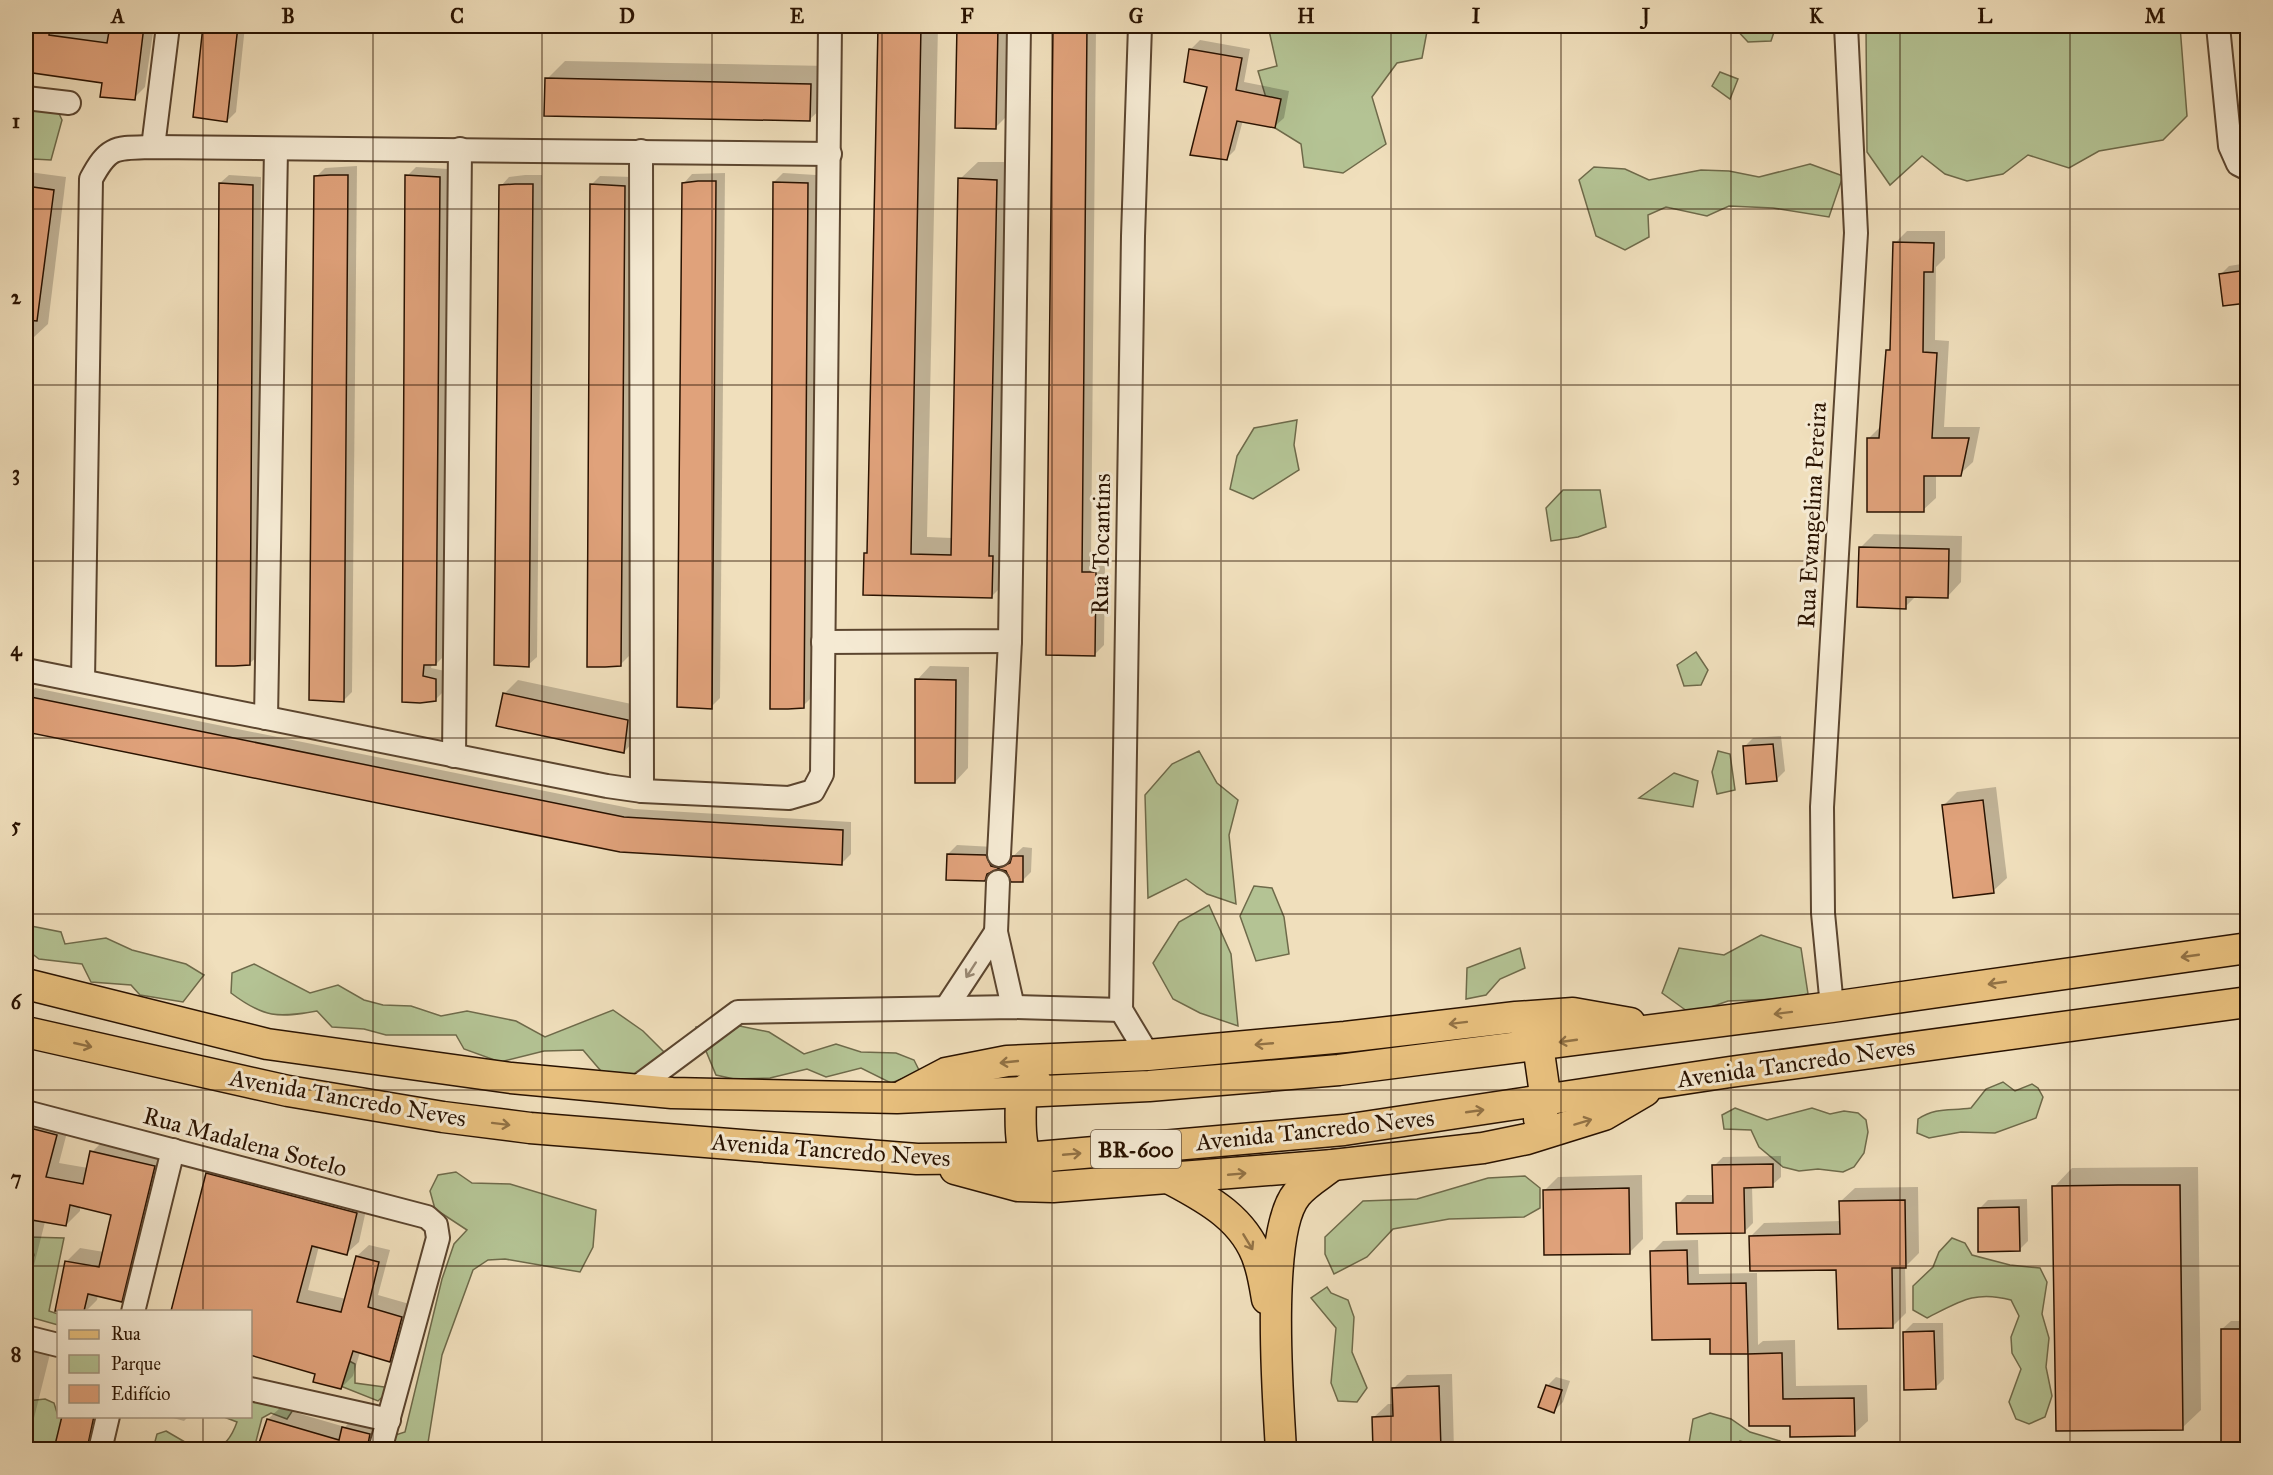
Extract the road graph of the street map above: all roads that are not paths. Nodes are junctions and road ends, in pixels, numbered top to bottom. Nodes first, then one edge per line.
1 (168, 26) edge
2 (830, 26) edge
3 (1019, 26) edge
4 (1140, 26) edge
5 (1846, 26) edge
6 (2218, 26) edge
7 (26, 98) edge
8 (69, 103) dead end
9 (153, 147) junction
10 (276, 149) junction
11 (460, 149) junction
12 (641, 151) junction
13 (830, 154) junction
14 (2243, 166) edge
15 (1010, 641) junction
16 (823, 642) junction
17 (26, 669) edge
18 (82, 680) junction
19 (266, 718) junction
20 (454, 756) junction
21 (642, 791) junction
22 (999, 855) dead end
23 (998, 882) dead end
24 (996, 932) junction
25 (2247, 948) edge
26 (26, 984) edge
27 (2247, 1002) edge
28 (1013, 1006) junction
29 (1832, 1007) junction
30 (946, 1008) junction
31 (1121, 1010) junction
32 (1516, 1017) junction
33 (1659, 1028) junction
34 (26, 1032) edge
35 (1538, 1045) junction
36 (1148, 1055) junction
37 (1088, 1058) junction
38 (1661, 1082) junction
39 (633, 1090) junction
40 (1021, 1093) junction
41 (897, 1098) junction
42 (1546, 1101) junction
43 (26, 1112) edge
44 (1527, 1139) junction
45 (173, 1150) junction
46 (1026, 1158) junction
47 (917, 1159) junction
48 (1333, 1165) junction
49 (1172, 1180) junction
50 (1053, 1187) junction
51 (134, 1310) edge
52 (26, 1336) edge
53 (1276, 1341) junction
54 (57, 1345) edge
55 (252, 1389) edge
56 (108, 1418) edge
57 (389, 1420) junction
58 (100, 1449) edge
59 (380, 1449) edge
60 (1281, 1449) edge

1 - 9 street
2 - 13 street
3 - 15 street
4 - 31 street, Rua Tocantins
5 - 29 street, Rua Evangelina Pereira
6 - 14 street
7 - 8 street
9 - 10 street
9 - 18 street
10 - 11 street
10 - 19 street
11 - 12 street
11 - 20 street
12 - 13 street
12 - 21 street
13 - 16 street
15 - 16 street
15 - 22 street
16 - 21 street
17 - 18 street
18 - 19 street
19 - 20 street
20 - 21 street
23 - 24 street
24 - 28 street
24 -> 30 street
25 -> 29 main road, Avenida Tancredo Neves
26 - 39 main road, Avenida Tancredo Neves
27 - 38 main road, Avenida Tancredo Neves / BR-600
28 - 30 street
28 - 31 street
29 -> 33 main road, Avenida Tancredo Neves
30 - 39 street
31 - 36 street
32 - 33 main road
32 - 35 main road
32 -> 36 main road
33 -> 35 main road, Avenida Tancredo Neves
34 -> 47 main road, Avenida Tancredo Neves / BR-600
35 - 40 main road, Avenida Tancredo Neves
35 - 42 main road
36 - 37 main road
37 - 40 main road
37 -> 41 main road
38 - 42 main road, Avenida Tancredo Neves / BR-600
44 -> 38 main road
39 - 41 main road, Avenida Tancredo Neves
40 - 41 main road, Avenida Tancredo Neves
40 - 46 main road
42 - 44 main road
46 -> 42 main road, Avenida Tancredo Neves / BR-600
43 - 45 street, Rua Madalena Sotelo
44 - 48 main road
45 - 51 street
45 - 57 street, Rua Madalena Sotelo
46 - 47 main road, Avenida Tancredo Neves / BR-600
46 - 50 main road
47 - 50 main road
49 -> 48 main road
48 - 53 main road
49 - 50 main road
49 -> 53 main road
52 - 54 street
53 - 60 main road
55 - 57 street
56 - 58 street
57 - 59 street

